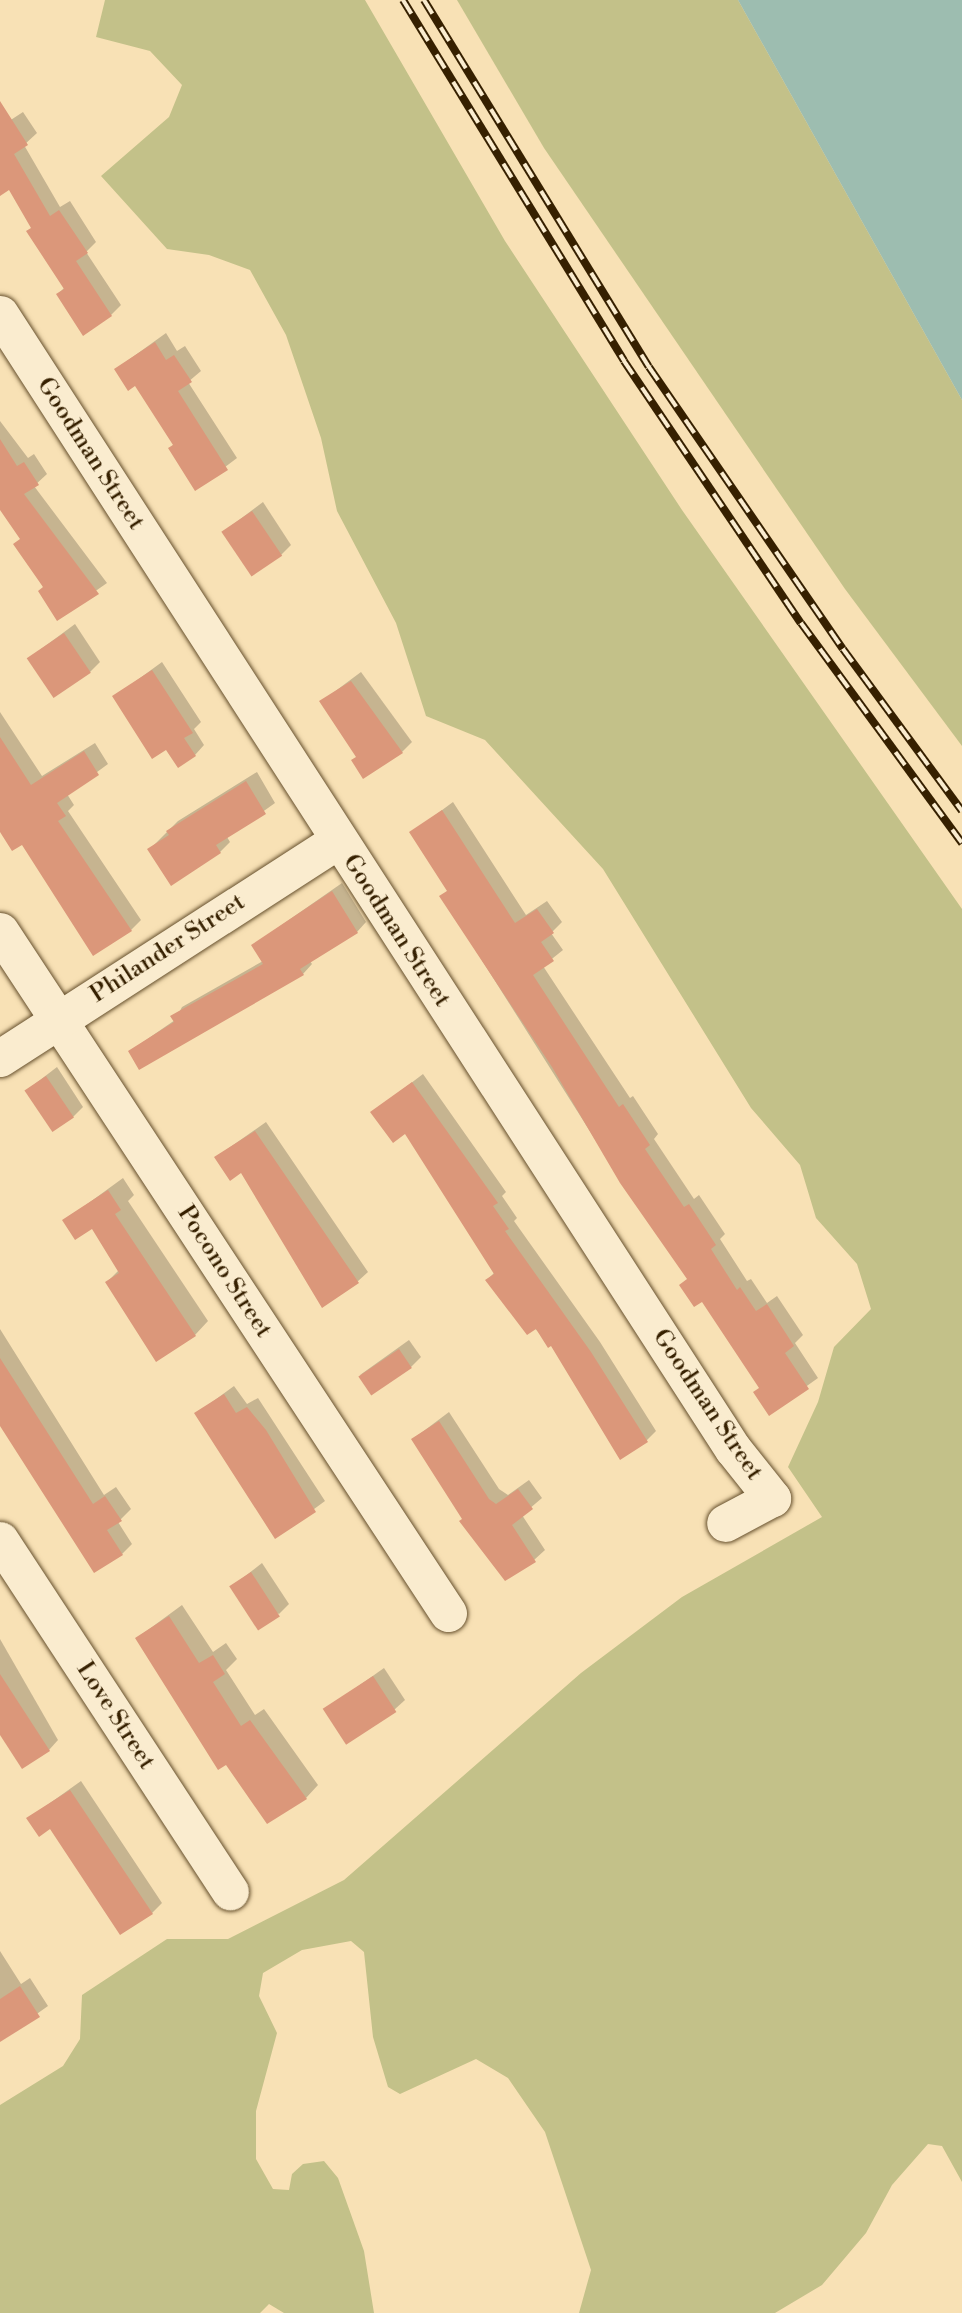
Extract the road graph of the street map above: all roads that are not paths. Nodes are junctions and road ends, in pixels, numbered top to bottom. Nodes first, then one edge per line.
1 (0, 314) edge
2 (337, 841) junction
3 (0, 931) edge
4 (58, 1020) junction
5 (0, 1058) edge
6 (725, 1523) dead end
7 (0, 1540) edge
8 (448, 1613) dead end
9 (230, 1892) dead end

1 - 2 street, Goodman Street
2 - 4 street, Philander Street
2 - 6 street, Goodman Street
3 - 4 street, Pocono Street
4 - 5 street, Philander Street
4 - 8 street, Pocono Street
7 - 9 street, Love Street

